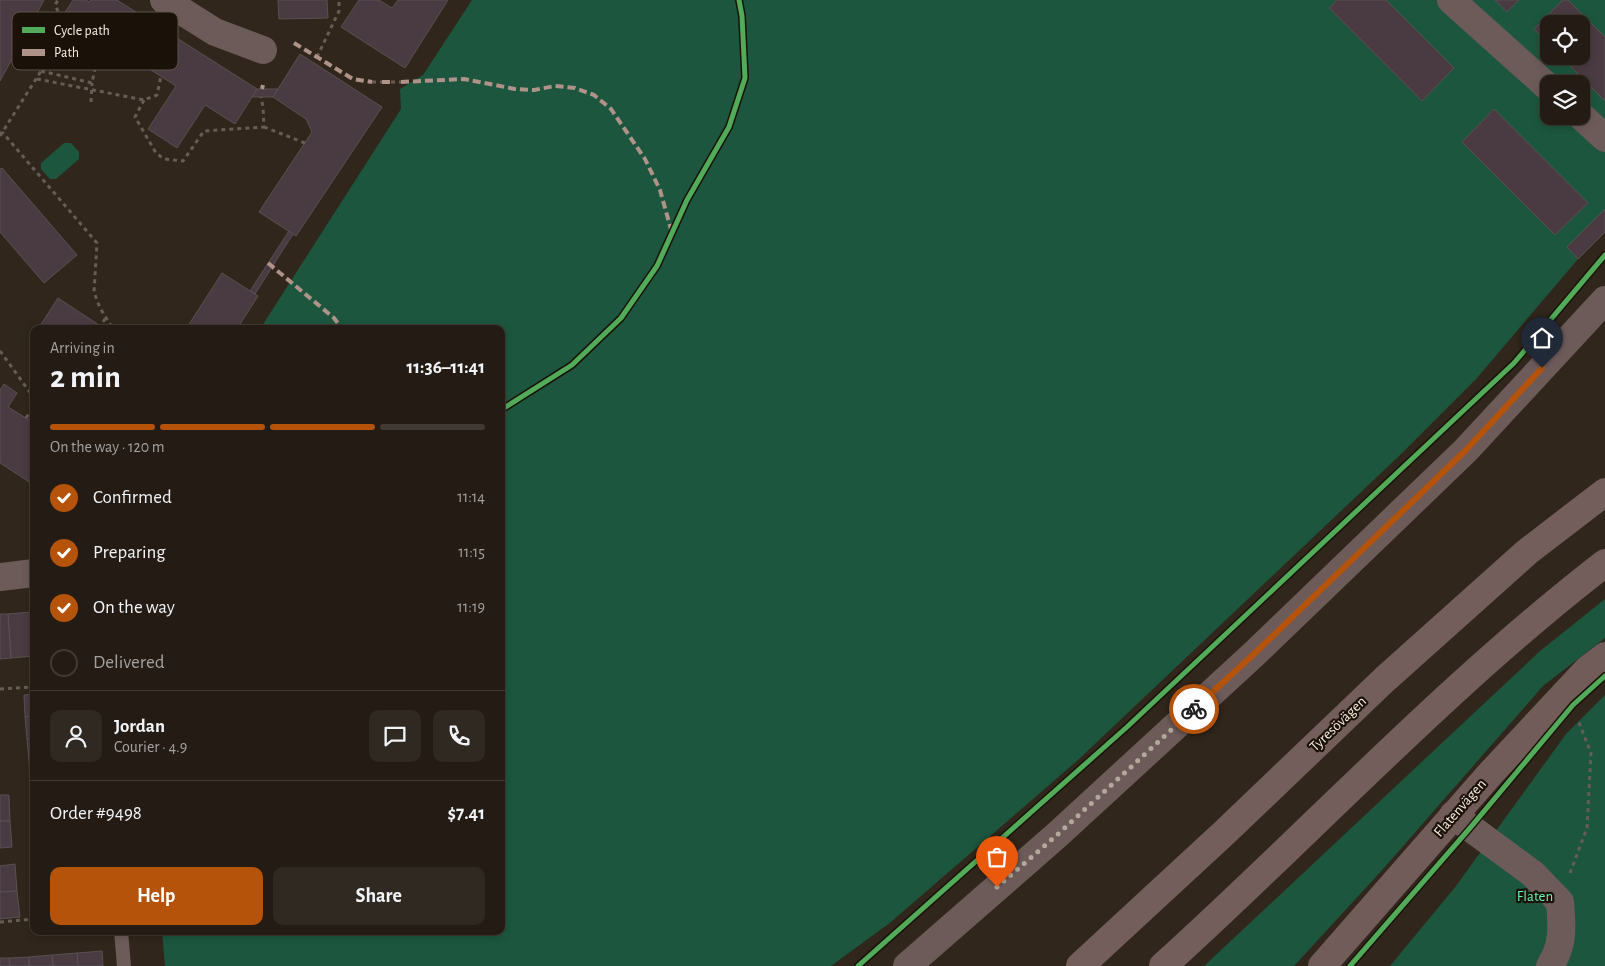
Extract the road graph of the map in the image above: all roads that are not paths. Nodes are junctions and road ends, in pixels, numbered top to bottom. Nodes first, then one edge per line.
1 (164, 0) edge
2 (1451, 0) edge
3 (263, 50) dead end
4 (1540, 80) edge
5 (1590, 124) edge
6 (1605, 138) edge
7 (1605, 300) edge
8 (1605, 492) edge
9 (1605, 562) edge
10 (30, 574) edge
11 (0, 577) edge
12 (1605, 656) edge
13 (1453, 815) junction
14 (121, 935) edge
15 (124, 966) edge
16 (907, 966) edge
17 (1080, 966) edge
18 (1164, 966) edge
19 (1322, 966) edge
20 (1550, 966) edge

1 - 3 street
2 - 4 street
5 - 6 street
7 - 16 street
8 - 17 highway, Tyresövägen
9 - 18 highway
10 - 11 street
12 - 13 street, Flatenvägen
13 - 19 street, Flatenvägen
13 - 20 street
14 - 15 lane

